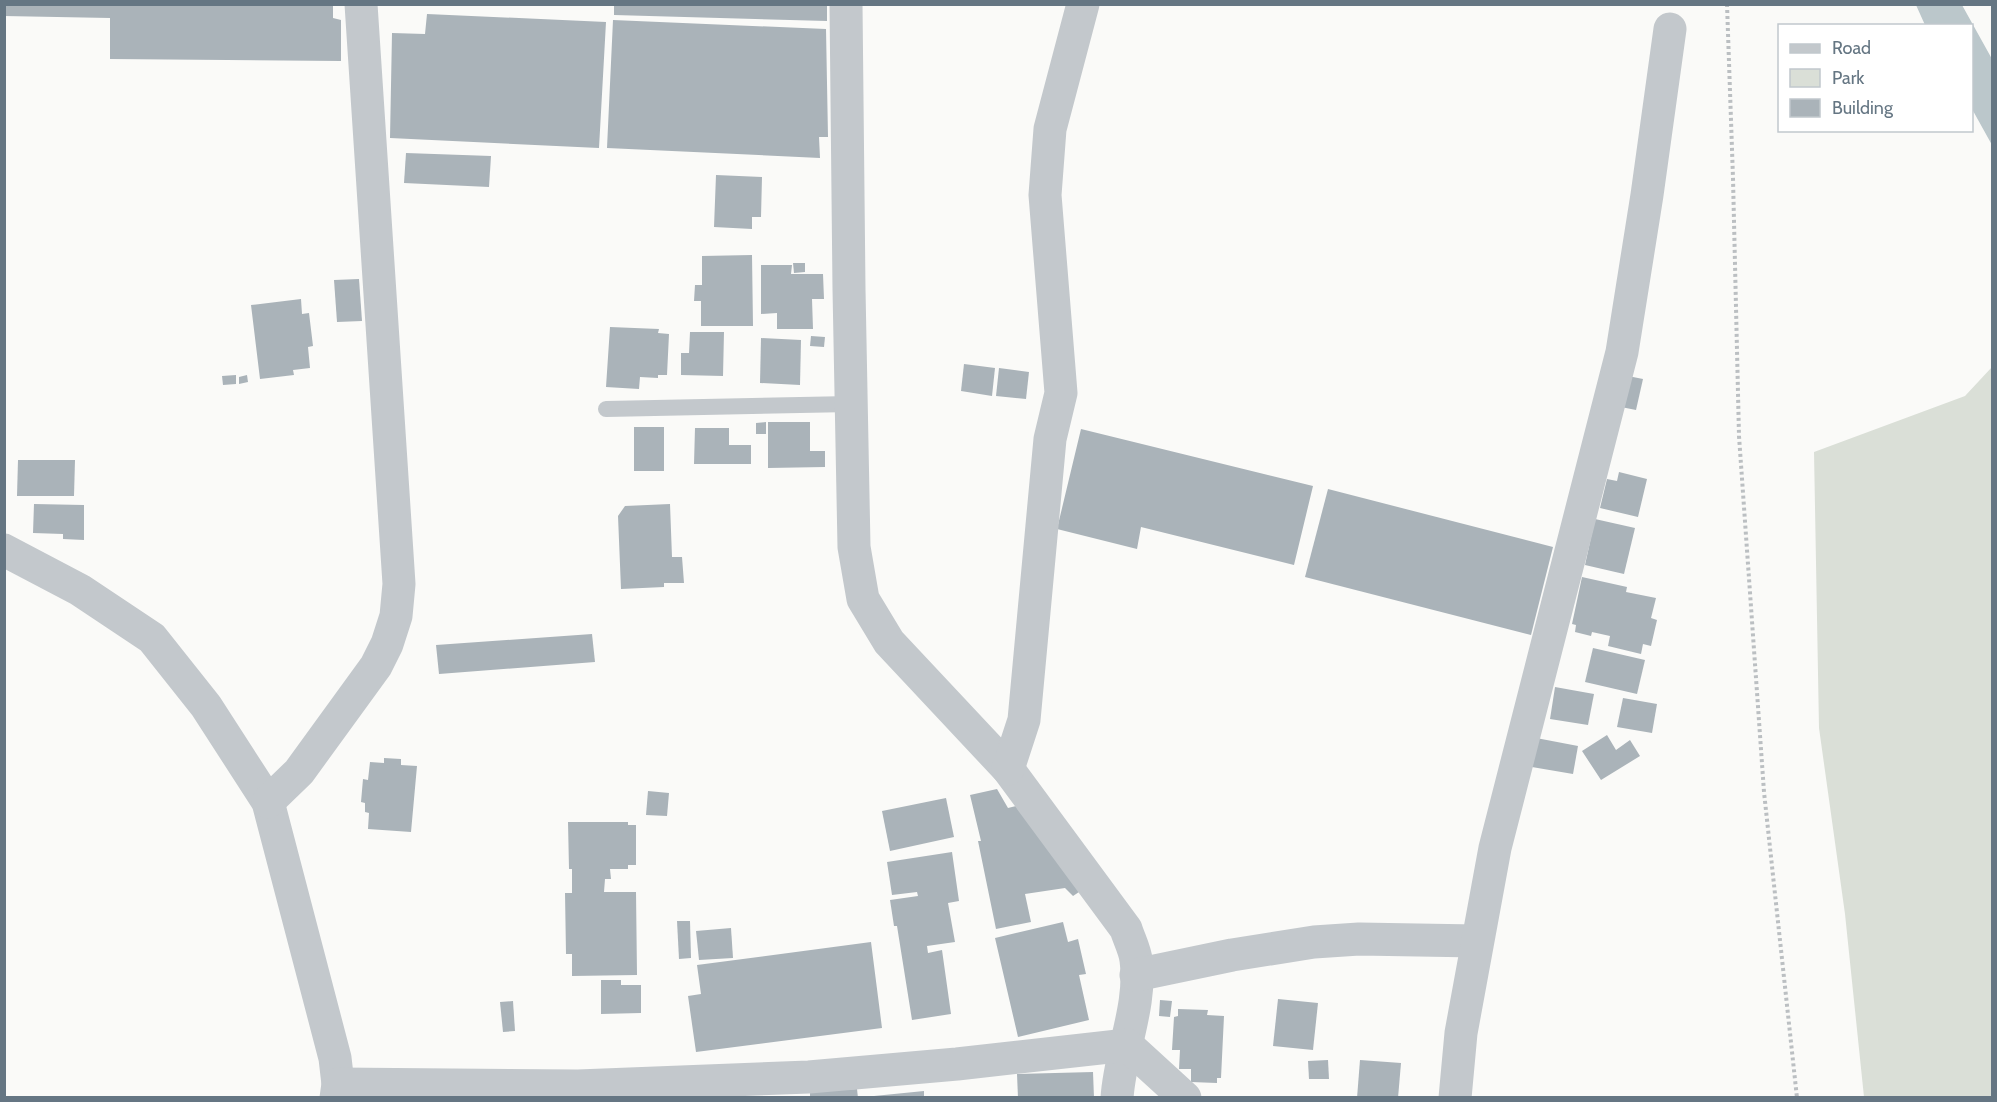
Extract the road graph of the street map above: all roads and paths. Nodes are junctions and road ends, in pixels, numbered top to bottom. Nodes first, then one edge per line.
1 (361, 4) edge
2 (846, 4) edge
3 (1083, 4) edge
4 (1727, 4) edge
5 (1670, 29) dead end
6 (851, 404) junction
7 (606, 409) dead end
8 (4, 550) edge
9 (1008, 769) junction
10 (268, 802) junction
11 (1477, 941) junction
12 (1136, 975) junction
13 (1127, 1045) junction
14 (337, 1091) edge
15 (1117, 1098) edge
16 (1185, 1098) edge
17 (1455, 1098) edge
18 (1797, 1098) edge

1 - 10 street
2 - 6 street
3 - 9 street
4 - 18 path
5 - 11 street
6 - 7 lane
6 - 9 street
8 - 10 street
9 - 12 street
10 - 14 street
11 - 12 street
11 - 17 street
12 - 13 street
13 - 14 street
13 - 15 street
13 - 16 street

